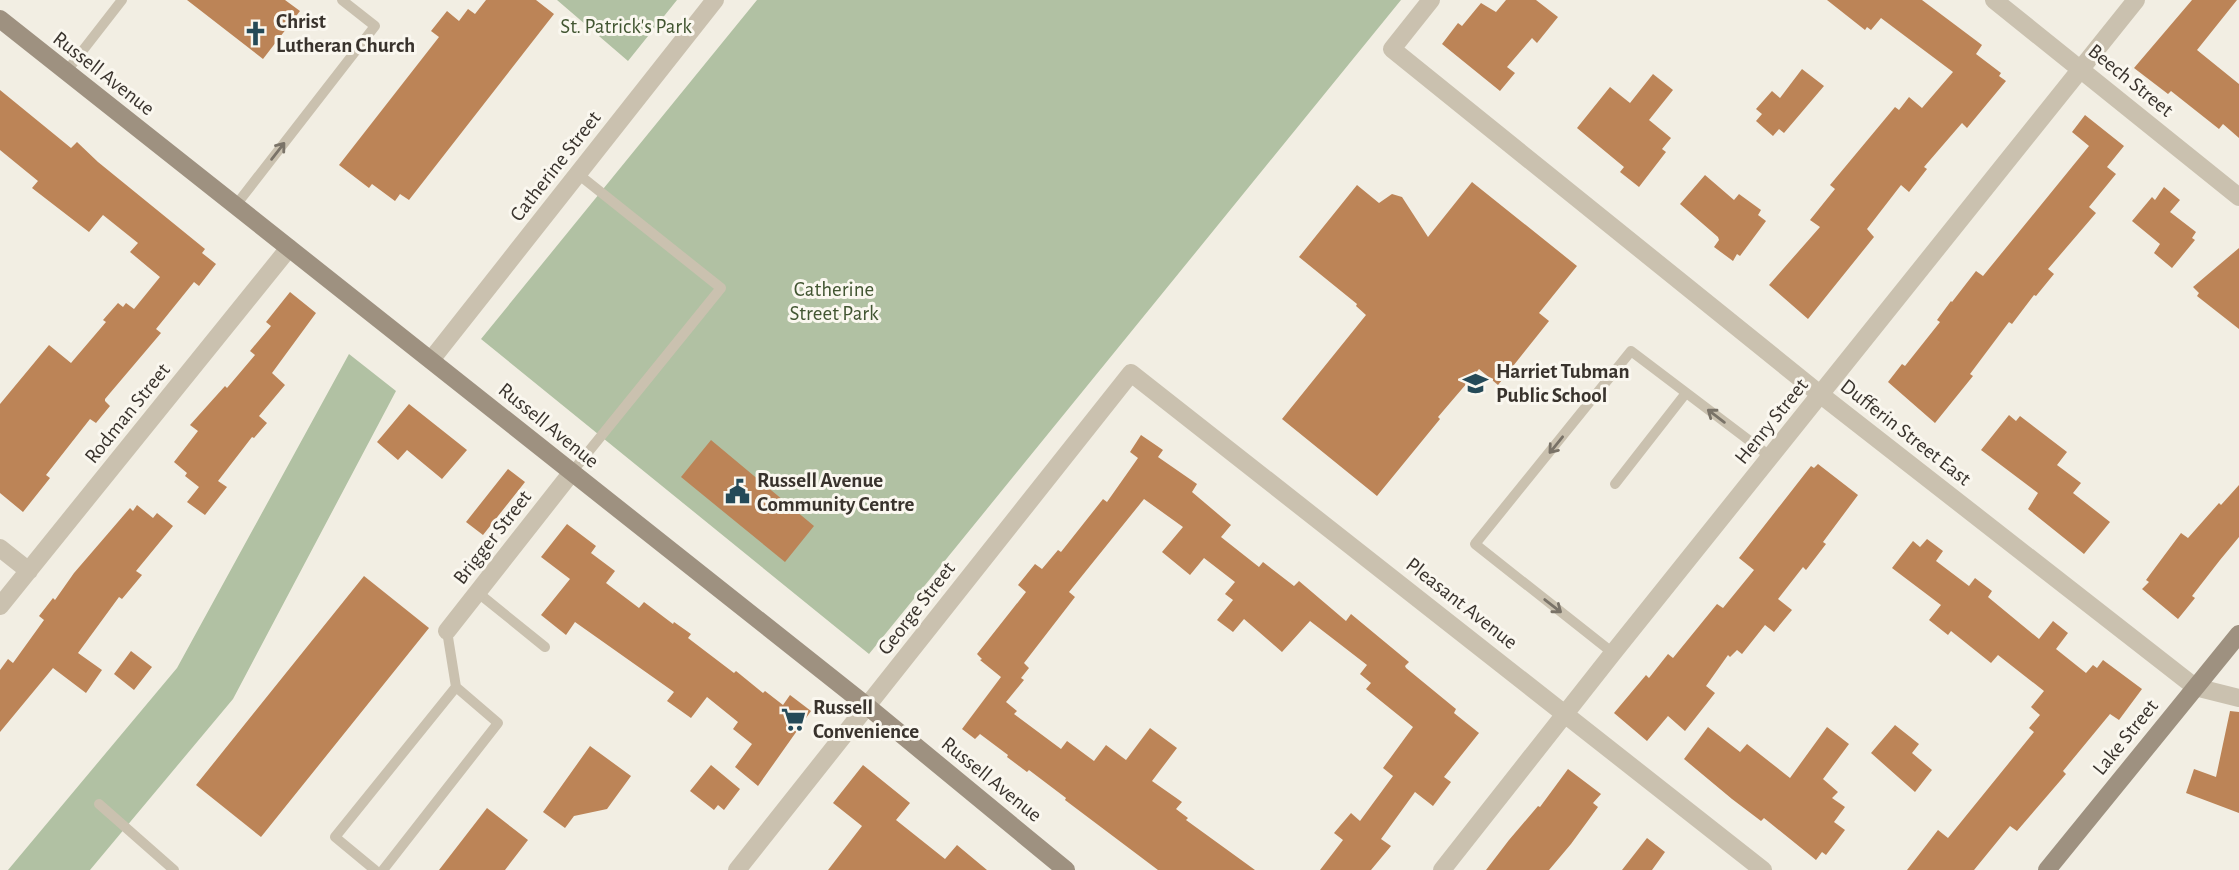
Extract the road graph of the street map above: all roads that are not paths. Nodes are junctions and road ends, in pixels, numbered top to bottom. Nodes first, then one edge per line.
1 (122, 0) edge
2 (342, 0) edge
3 (715, 0) edge
4 (1431, 0) edge
5 (1994, 0) edge
6 (2136, 0) edge
7 (0, 19) edge
8 (2081, 69) junction
9 (66, 72) junction
10 (578, 174) junction
11 (2239, 197) edge
12 (236, 205) junction
13 (289, 248) junction
14 (431, 360) junction
15 (1131, 373) joint
16 (1686, 393) junction
17 (1821, 395) junction
18 (1771, 457) junction
19 (572, 472) junction
20 (1615, 484) dead end
21 (0, 548) edge
22 (29, 571) junction
23 (477, 592) junction
24 (0, 606) edge
25 (447, 631) joint
26 (2239, 634) edge
27 (545, 647) dead end
28 (1613, 653) junction
29 (456, 687) junction
30 (2195, 687) junction
31 (2239, 698) edge
32 (867, 706) junction
33 (1567, 714) junction
34 (99, 804) dead end
35 (174, 870) edge
36 (375, 870) edge
37 (383, 870) edge
38 (737, 870) edge
39 (1066, 870) edge
40 (1442, 870) edge
41 (1763, 870) edge
42 (2047, 870) edge

1 - 9 lane
12 -> 2 lane
3 - 10 street, Catherine Street
4 - 17 street, Dufferin Street East
5 - 8 street, Beech Street
6 - 8 street, Henry Street
7 - 9 street, Russell Avenue
8 - 11 street, Beech Street
8 - 17 street, Henry Street
9 - 12 street, Russell Avenue
10 - 14 street, Catherine Street
10 - 19 lane
12 - 13 street, Russell Avenue
13 - 14 street, Russell Avenue
13 - 22 street, Rodman Street
14 - 19 street, Russell Avenue
15 - 32 street, George Street
15 - 33 street, Pleasant Avenue
18 -> 16 lane
16 - 20 lane
16 -> 28 lane
17 - 18 street, Henry Street
17 - 30 street, Dufferin Street East
18 - 28 street, Henry Street
19 - 23 street, Brigger Street
19 - 32 street, Russell Avenue
21 - 22 street
22 - 24 street, Rodman Street
23 - 25 street, Brigger Street
23 - 27 lane
25 - 29 lane
26 - 30 street, Lake Street
28 - 33 street, Henry Street
29 - 36 lane
29 - 37 lane
30 - 31 street, Dufferin Street East
30 - 42 street, Lake Street
32 - 38 street, George Street
32 - 39 street, Russell Avenue
33 - 40 street, Henry Street
33 - 41 street, Pleasant Avenue
34 - 35 lane

